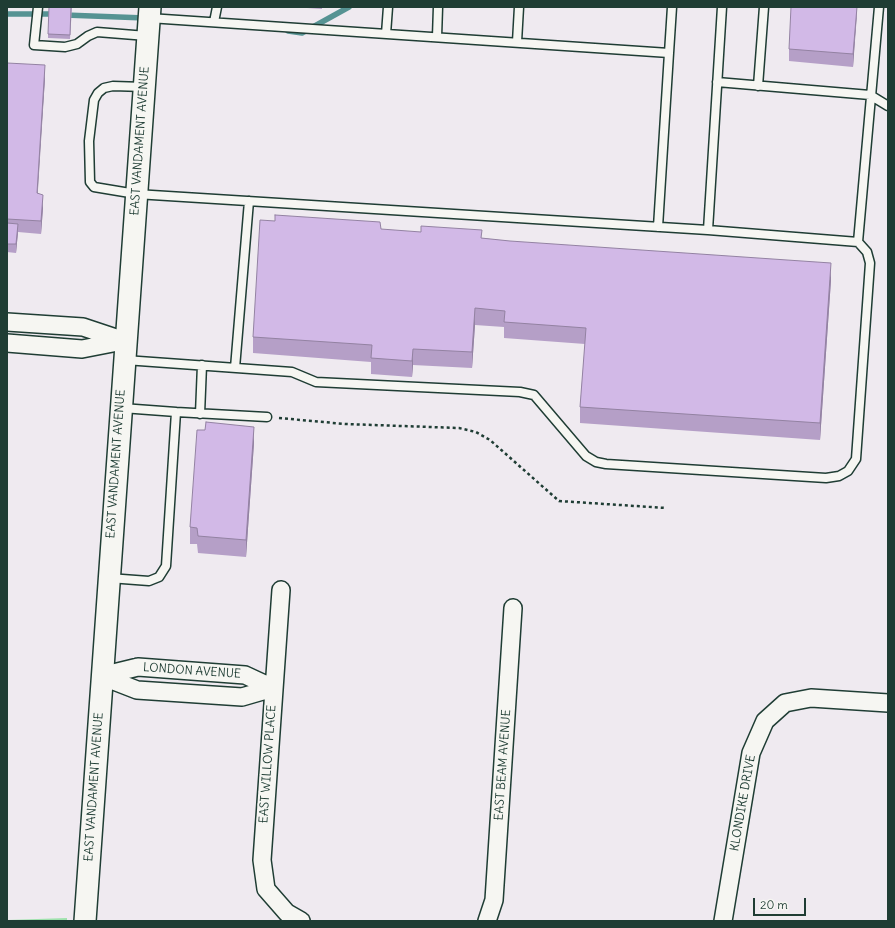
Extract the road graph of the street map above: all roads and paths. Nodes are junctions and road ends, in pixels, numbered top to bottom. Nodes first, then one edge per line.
1 (38, 7) edge
2 (217, 7) edge
3 (388, 7) edge
4 (438, 7) edge
5 (519, 7) edge
6 (672, 7) edge
7 (722, 7) edge
8 (764, 7) edge
9 (878, 7) edge
10 (149, 20) edge
11 (214, 22) junction
12 (386, 34) junction
13 (437, 37) junction
14 (517, 42) junction
15 (669, 53) junction
16 (717, 82) junction
17 (758, 86) junction
18 (144, 87) junction
19 (870, 95) junction
20 (888, 106) edge
21 (136, 194) junction
22 (249, 201) junction
23 (658, 227) junction
24 (708, 230) junction
25 (858, 242) junction
26 (7, 322) edge
27 (38, 324) junction
28 (7, 343) edge
29 (37, 345) junction
30 (125, 350) junction
31 (202, 366) junction
32 (235, 368) junction
33 (120, 408) junction
34 (176, 412) junction
35 (200, 414) junction
36 (267, 417) joint
37 (666, 508) dead end
38 (108, 578) junction
39 (281, 590) dead end
40 (513, 608) dead end
41 (101, 676) junction
42 (273, 688) junction
43 (888, 703) edge
44 (85, 921) edge
45 (301, 921) edge
46 (488, 921) edge
47 (723, 921) edge

1 - 10 lane
2 - 11 lane
3 - 12 lane
4 - 13 lane
5 - 14 lane
6 - 15 lane
7 - 16 lane
8 - 17 lane
9 - 19 lane
10 - 11 lane
10 - 18 street, EAST VANDAMENT AVENUE
11 - 12 lane
12 - 13 lane
13 - 14 lane
14 - 15 lane
15 - 23 lane
16 - 17 lane
16 - 24 lane
17 - 19 lane
18 - 21 street, EAST VANDAMENT AVENUE
18 - 21 lane
19 - 20 lane
19 - 25 lane
21 - 22 lane
21 - 30 street, EAST VANDAMENT AVENUE
22 - 23 lane
22 - 32 lane
23 - 24 lane
24 - 25 lane
25 - 32 lane
26 - 27 street
27 - 29 street
27 - 30 street
28 - 29 street
29 - 30 street
30 - 31 lane
30 - 33 street, EAST VANDAMENT AVENUE
31 - 32 lane
31 - 35 lane
33 - 34 lane
33 - 38 street, EAST VANDAMENT AVENUE
34 - 35 lane
34 - 38 lane
35 - 36 lane
36 - 37 path
38 - 41 street, EAST VANDAMENT AVENUE
39 - 42 street, EAST WILLOW PLACE
40 - 46 street, EAST BEAM AVENUE
41 - 42 street, LONDON AVENUE
41 - 42 street, LONDON AVENUE
41 - 44 street, EAST VANDAMENT AVENUE
42 - 45 street, EAST WILLOW PLACE
43 - 47 street, KLONDIKE DRIVE

